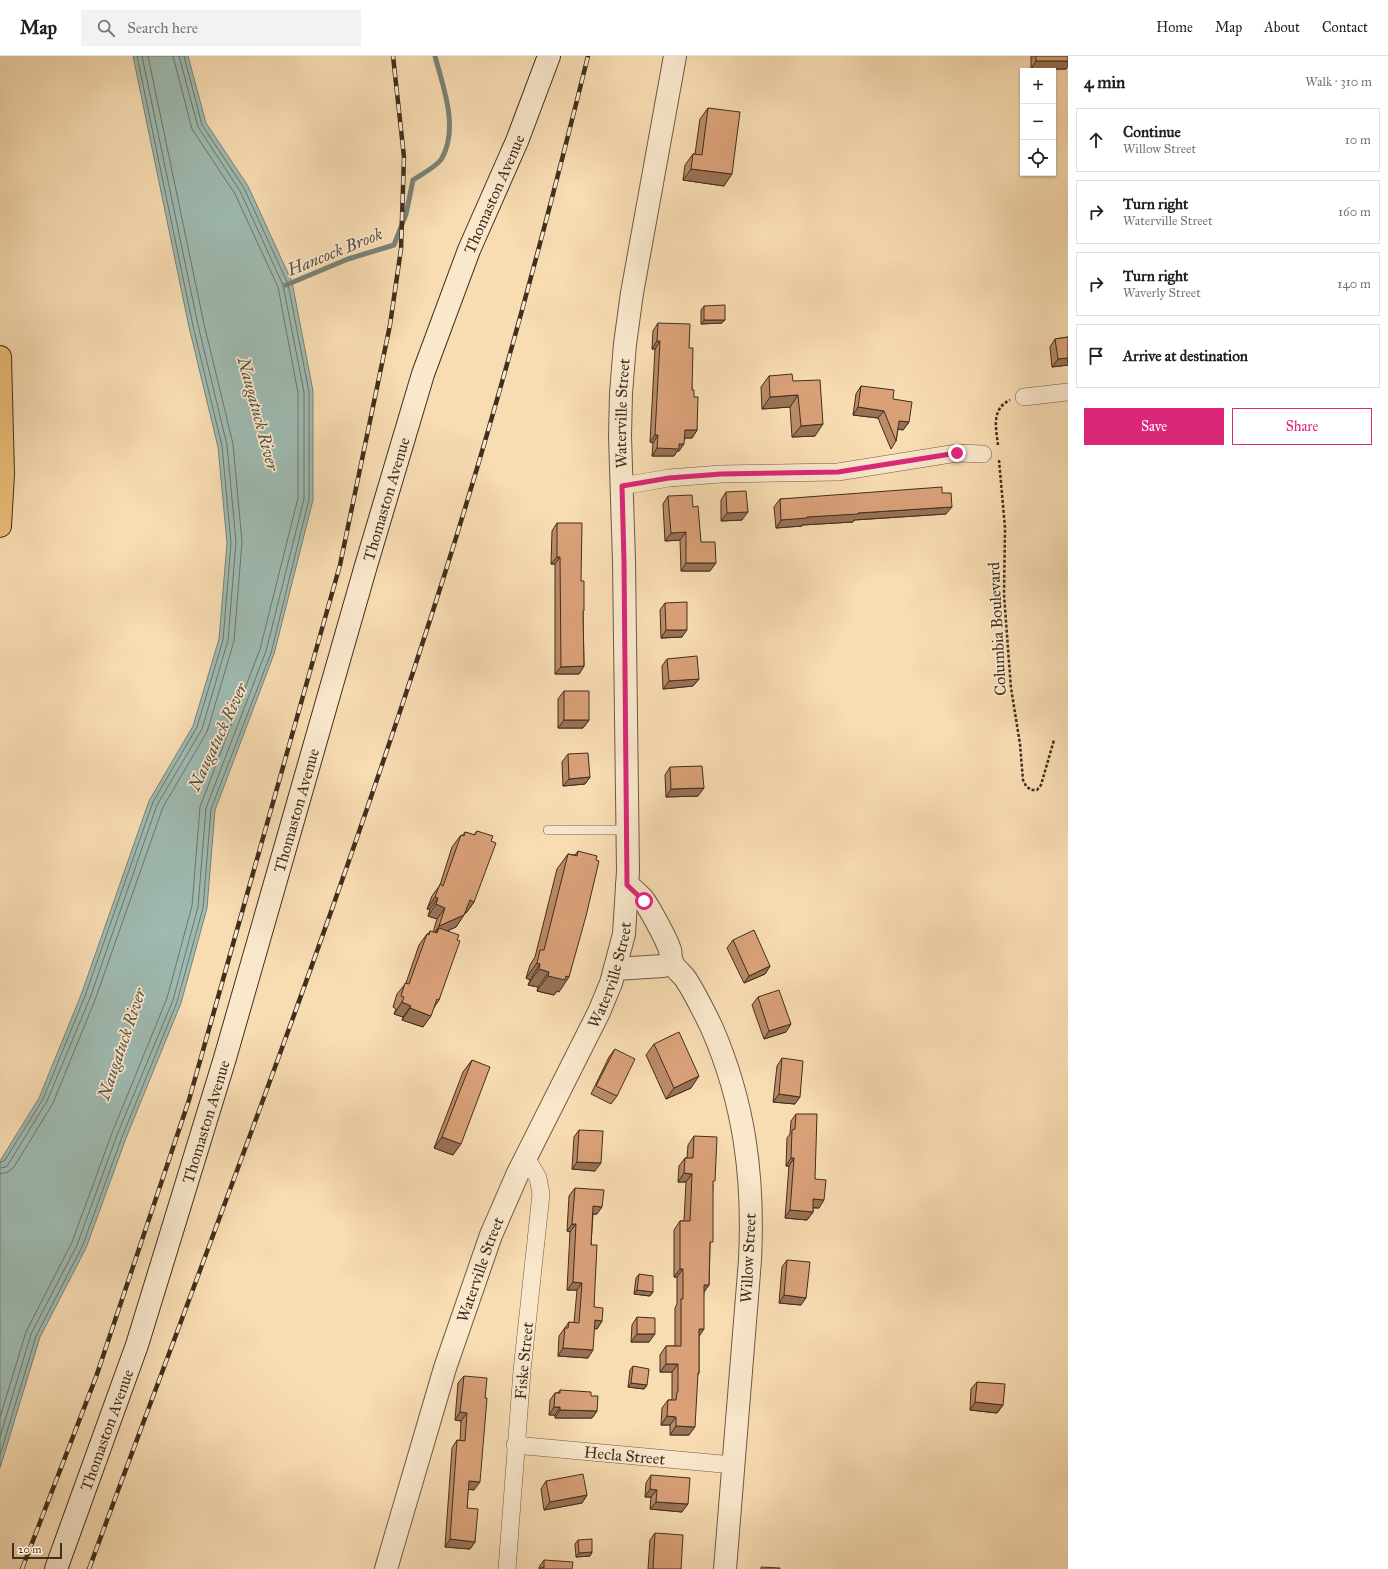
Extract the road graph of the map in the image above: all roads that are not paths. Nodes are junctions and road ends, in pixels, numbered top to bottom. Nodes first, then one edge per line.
1 (550, 56) edge
2 (675, 56) edge
3 (0, 357) edge
4 (1068, 392) edge
5 (1024, 396) road end
6 (993, 454) road end
7 (622, 486) junction
8 (0, 526) edge
9 (548, 830) dead end
10 (627, 830) junction
11 (627, 885) junction
12 (672, 962) junction
13 (615, 969) junction
14 (526, 1157) junction
15 (515, 1444) junction
16 (733, 1465) junction
17 (56, 1569) edge
18 (386, 1569) edge
19 (506, 1569) edge
20 (725, 1569) edge

1 - 17 street, Thomaston Avenue
2 - 7 street, Waterville Street
3 - 8 highway
4 - 5 street
6 - 7 street
7 - 10 street, Waterville Street
9 - 10 lane
10 - 11 street, Waterville Street
11 - 12 street, Willow Street
11 - 13 street, Waterville Street
12 - 13 street
12 - 16 street, Willow Street
13 - 14 street, Waterville Street
14 - 15 street, Fiske Street
14 - 18 street, Waterville Street
15 - 16 street, Hecla Street
15 - 19 street, Fiske Street
16 - 20 street, Willow Street

